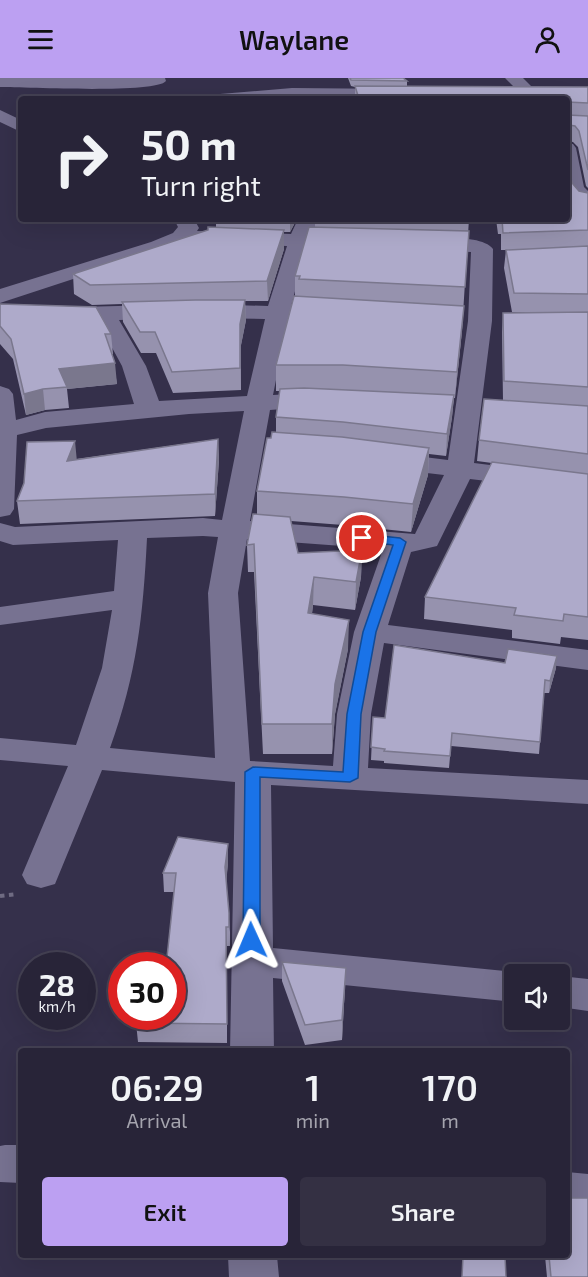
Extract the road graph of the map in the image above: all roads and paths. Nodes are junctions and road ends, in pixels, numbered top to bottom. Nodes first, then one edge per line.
1 (157, 78) edge
2 (336, 78) edge
3 (27, 80) edge
4 (0, 82) edge
5 (512, 86) edge
6 (289, 89) edge
7 (549, 93) edge
8 (413, 94) edge
9 (241, 96) edge
10 (18, 112) edge
11 (18, 125) edge
12 (573, 157) edge
13 (571, 187) edge
14 (588, 204) edge
15 (570, 209) edge
16 (588, 209) edge
17 (307, 222) edge
18 (182, 228) edge
19 (299, 240) junction
20 (371, 242) edge
21 (405, 244) edge
22 (505, 259) edge
23 (482, 260) junction
24 (0, 296) edge
25 (278, 311) junction
26 (104, 313) junction
27 (0, 316) edge
28 (360, 316) edge
29 (0, 394) edge
30 (349, 400) edge
31 (258, 402) junction
32 (149, 410) junction
33 (2, 432) edge
34 (353, 456) edge
35 (460, 470) junction
36 (588, 485) edge
37 (0, 509) edge
38 (233, 528) junction
39 (133, 531) junction
40 (0, 532) edge
41 (400, 542) junction
42 (129, 598) junction
43 (0, 616) edge
44 (370, 632) junction
45 (588, 660) edge
46 (0, 749) edge
47 (88, 756) junction
48 (243, 771) junction
49 (350, 778) junction
50 (588, 792) edge
51 (42, 875) dead end
52 (252, 961) junction
53 (504, 986) edge
54 (570, 993) edge
55 (588, 995) edge
56 (252, 1048) edge
57 (570, 1192) edge
58 (588, 1194) edge
59 (253, 1258) edge
60 (254, 1277) edge

1 - 3 street
2 - 6 street
3 - 4 street
5 - 7 street
6 - 8 street
6 - 9 street
10 - 11 street
12 - 13 street
13 - 14 street
15 - 16 street
17 - 19 street
18 - 19 street
18 - 24 street
19 - 20 street
19 - 25 street
21 - 23 street
22 - 23 street
23 - 35 street
25 - 26 street
25 - 28 street
25 - 31 street
26 - 27 street
26 - 32 street
29 - 33 street
30 - 31 street
31 - 32 street
31 - 38 street
32 - 33 street
33 - 37 street
34 - 35 street
35 - 36 street
35 - 41 street
38 - 39 street
38 - 41 street
38 - 48 street
39 - 40 street
39 - 42 street
41 - 44 street
42 - 43 street
42 - 47 street
44 - 45 street
44 - 49 street
46 - 47 street
47 - 48 street
47 - 51 street
48 - 49 street
48 - 52 street
49 - 50 street
52 - 53 street
52 - 56 street
54 - 55 street
57 - 58 street
59 - 60 street

